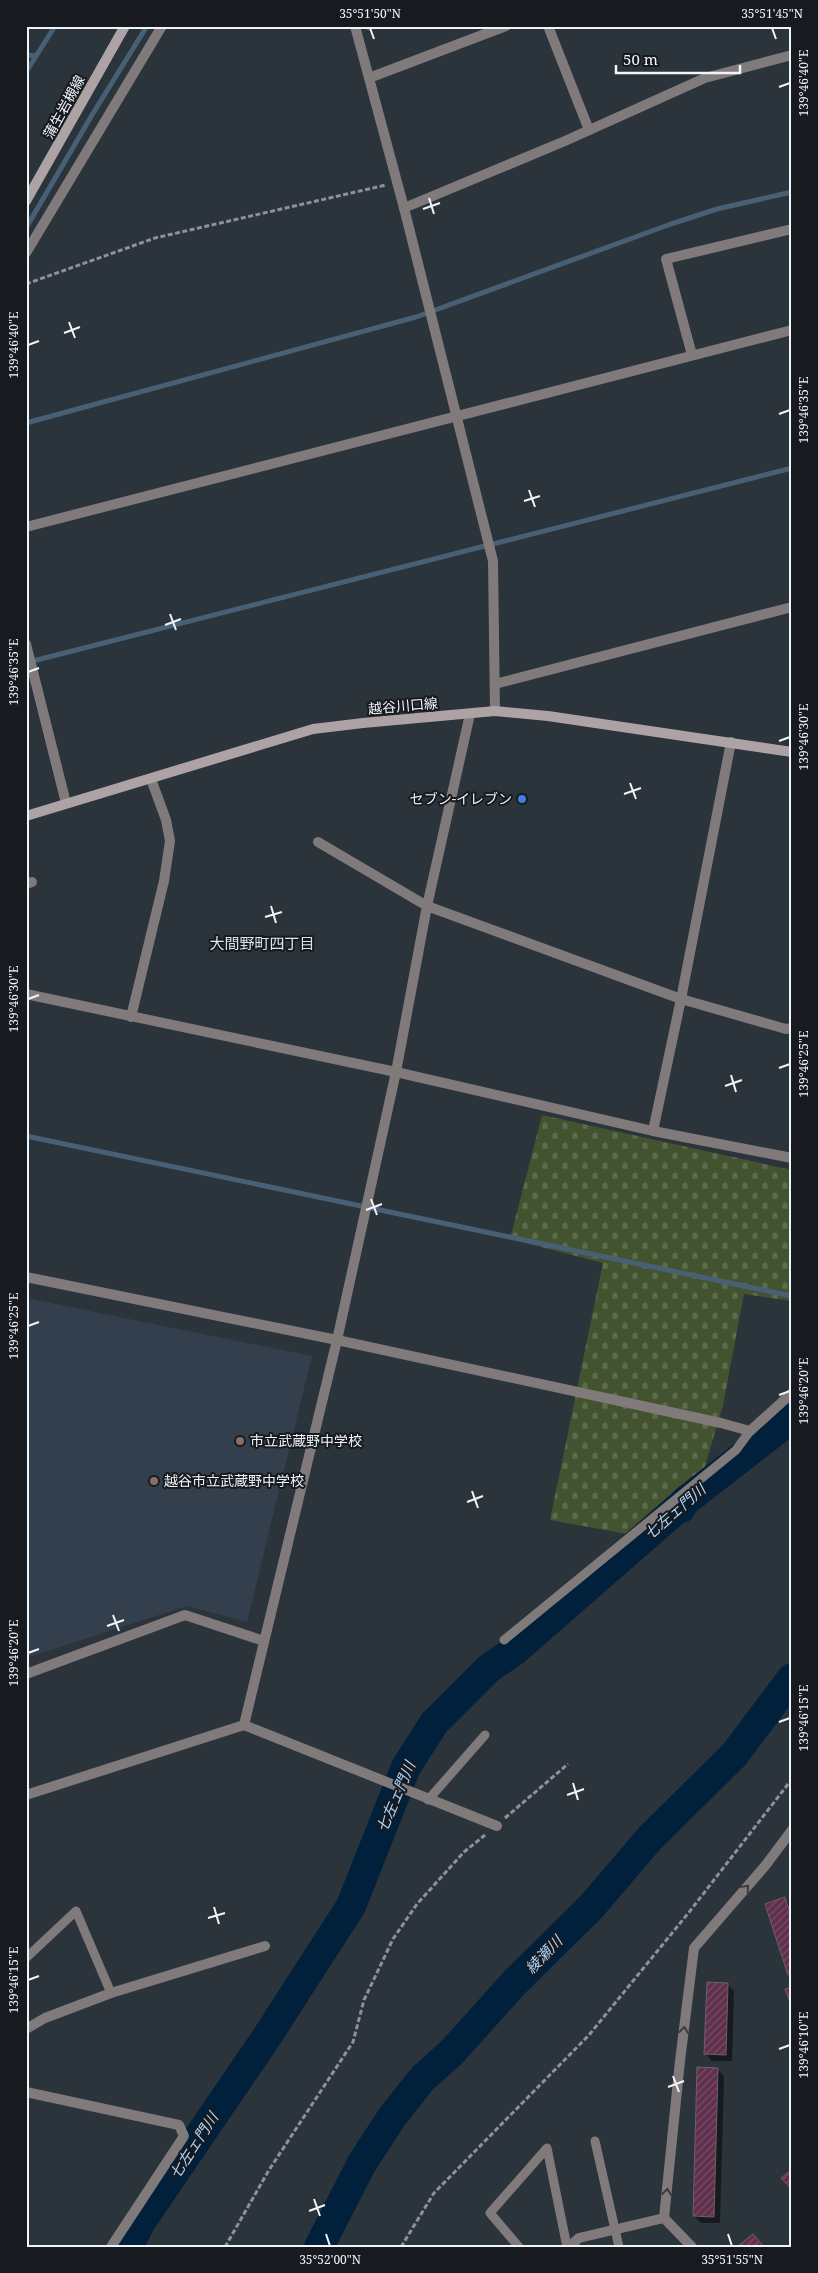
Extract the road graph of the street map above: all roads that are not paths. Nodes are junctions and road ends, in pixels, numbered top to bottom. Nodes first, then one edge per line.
1 (125, 26) edge
2 (162, 26) edge
3 (355, 26) edge
4 (506, 26) edge
5 (548, 26) edge
6 (792, 56) edge
7 (369, 78) junction
8 (589, 130) junction
9 (26, 201) edge
10 (404, 208) junction
11 (792, 229) edge
12 (26, 252) edge
13 (792, 330) edge
14 (692, 355) junction
15 (455, 417) junction
16 (26, 527) edge
17 (792, 607) edge
18 (26, 644) edge
19 (495, 684) junction
20 (495, 711) junction
21 (470, 714) junction
22 (730, 742) junction
23 (792, 752) edge
24 (151, 780) junction
25 (66, 804) junction
26 (26, 816) edge
27 (318, 842) dead end
28 (428, 906) junction
29 (26, 994) edge
30 (681, 999) junction
31 (131, 1017) junction
32 (792, 1028) edge
33 (396, 1072) junction
34 (653, 1131) junction
35 (792, 1158) edge
36 (26, 1276) edge
37 (337, 1340) junction
38 (792, 1393) edge
39 (750, 1431) junction
40 (504, 1640) dead end
41 (264, 1641) junction
42 (26, 1674) edge
43 (244, 1725) junction
44 (485, 1735) dead end
45 (26, 1795) edge
46 (428, 1800) junction
47 (497, 1826) road end
48 (792, 1830) edge
49 (265, 1946) dead end
50 (26, 1958) edge
51 (111, 1993) junction
52 (26, 2029) edge
53 (26, 2092) edge
54 (595, 2140) dead end
55 (664, 2218) junction
56 (615, 2230) junction
57 (111, 2247) edge
58 (519, 2247) edge
59 (568, 2247) edge
60 (619, 2247) edge
61 (692, 2247) edge

1 - 9 main road, 蒲生岩槻線
2 - 12 street
3 - 7 street
4 - 7 street
5 - 8 street
6 - 8 street
7 - 10 street
8 - 10 street
10 - 15 street
11 - 14 street
13 - 14 street
14 - 15 street
15 - 16 street
15 - 19 street
17 - 19 street
18 - 25 street
19 - 20 street
20 - 21 main road, 越谷川口線
20 - 22 main road, 越谷川口線
21 - 24 main road, 越谷川口線
21 - 28 street
22 - 23 main road, 越谷川口線
22 - 30 street
24 - 25 main road, 越谷川口線
24 - 31 street
25 - 26 main road, 越谷川口線
27 - 28 street
28 - 30 street
28 - 33 street
29 - 31 street
30 - 32 street
30 - 34 street
31 - 33 street
33 - 34 street
33 - 37 street
34 - 35 street
36 - 37 street
37 - 39 street
37 - 41 street
38 - 39 street
39 - 40 lane
41 - 42 street
41 - 43 street
43 - 45 street
43 - 46 street
44 - 46 lane
46 - 47 street
55 -> 48 street
49 - 51 street
50 - 51 lane
51 - 52 street
53 - 57 street
54 - 56 lane
55 - 56 street
55 - 61 street
56 - 59 street
56 - 60 lane
58 - 59 lane

